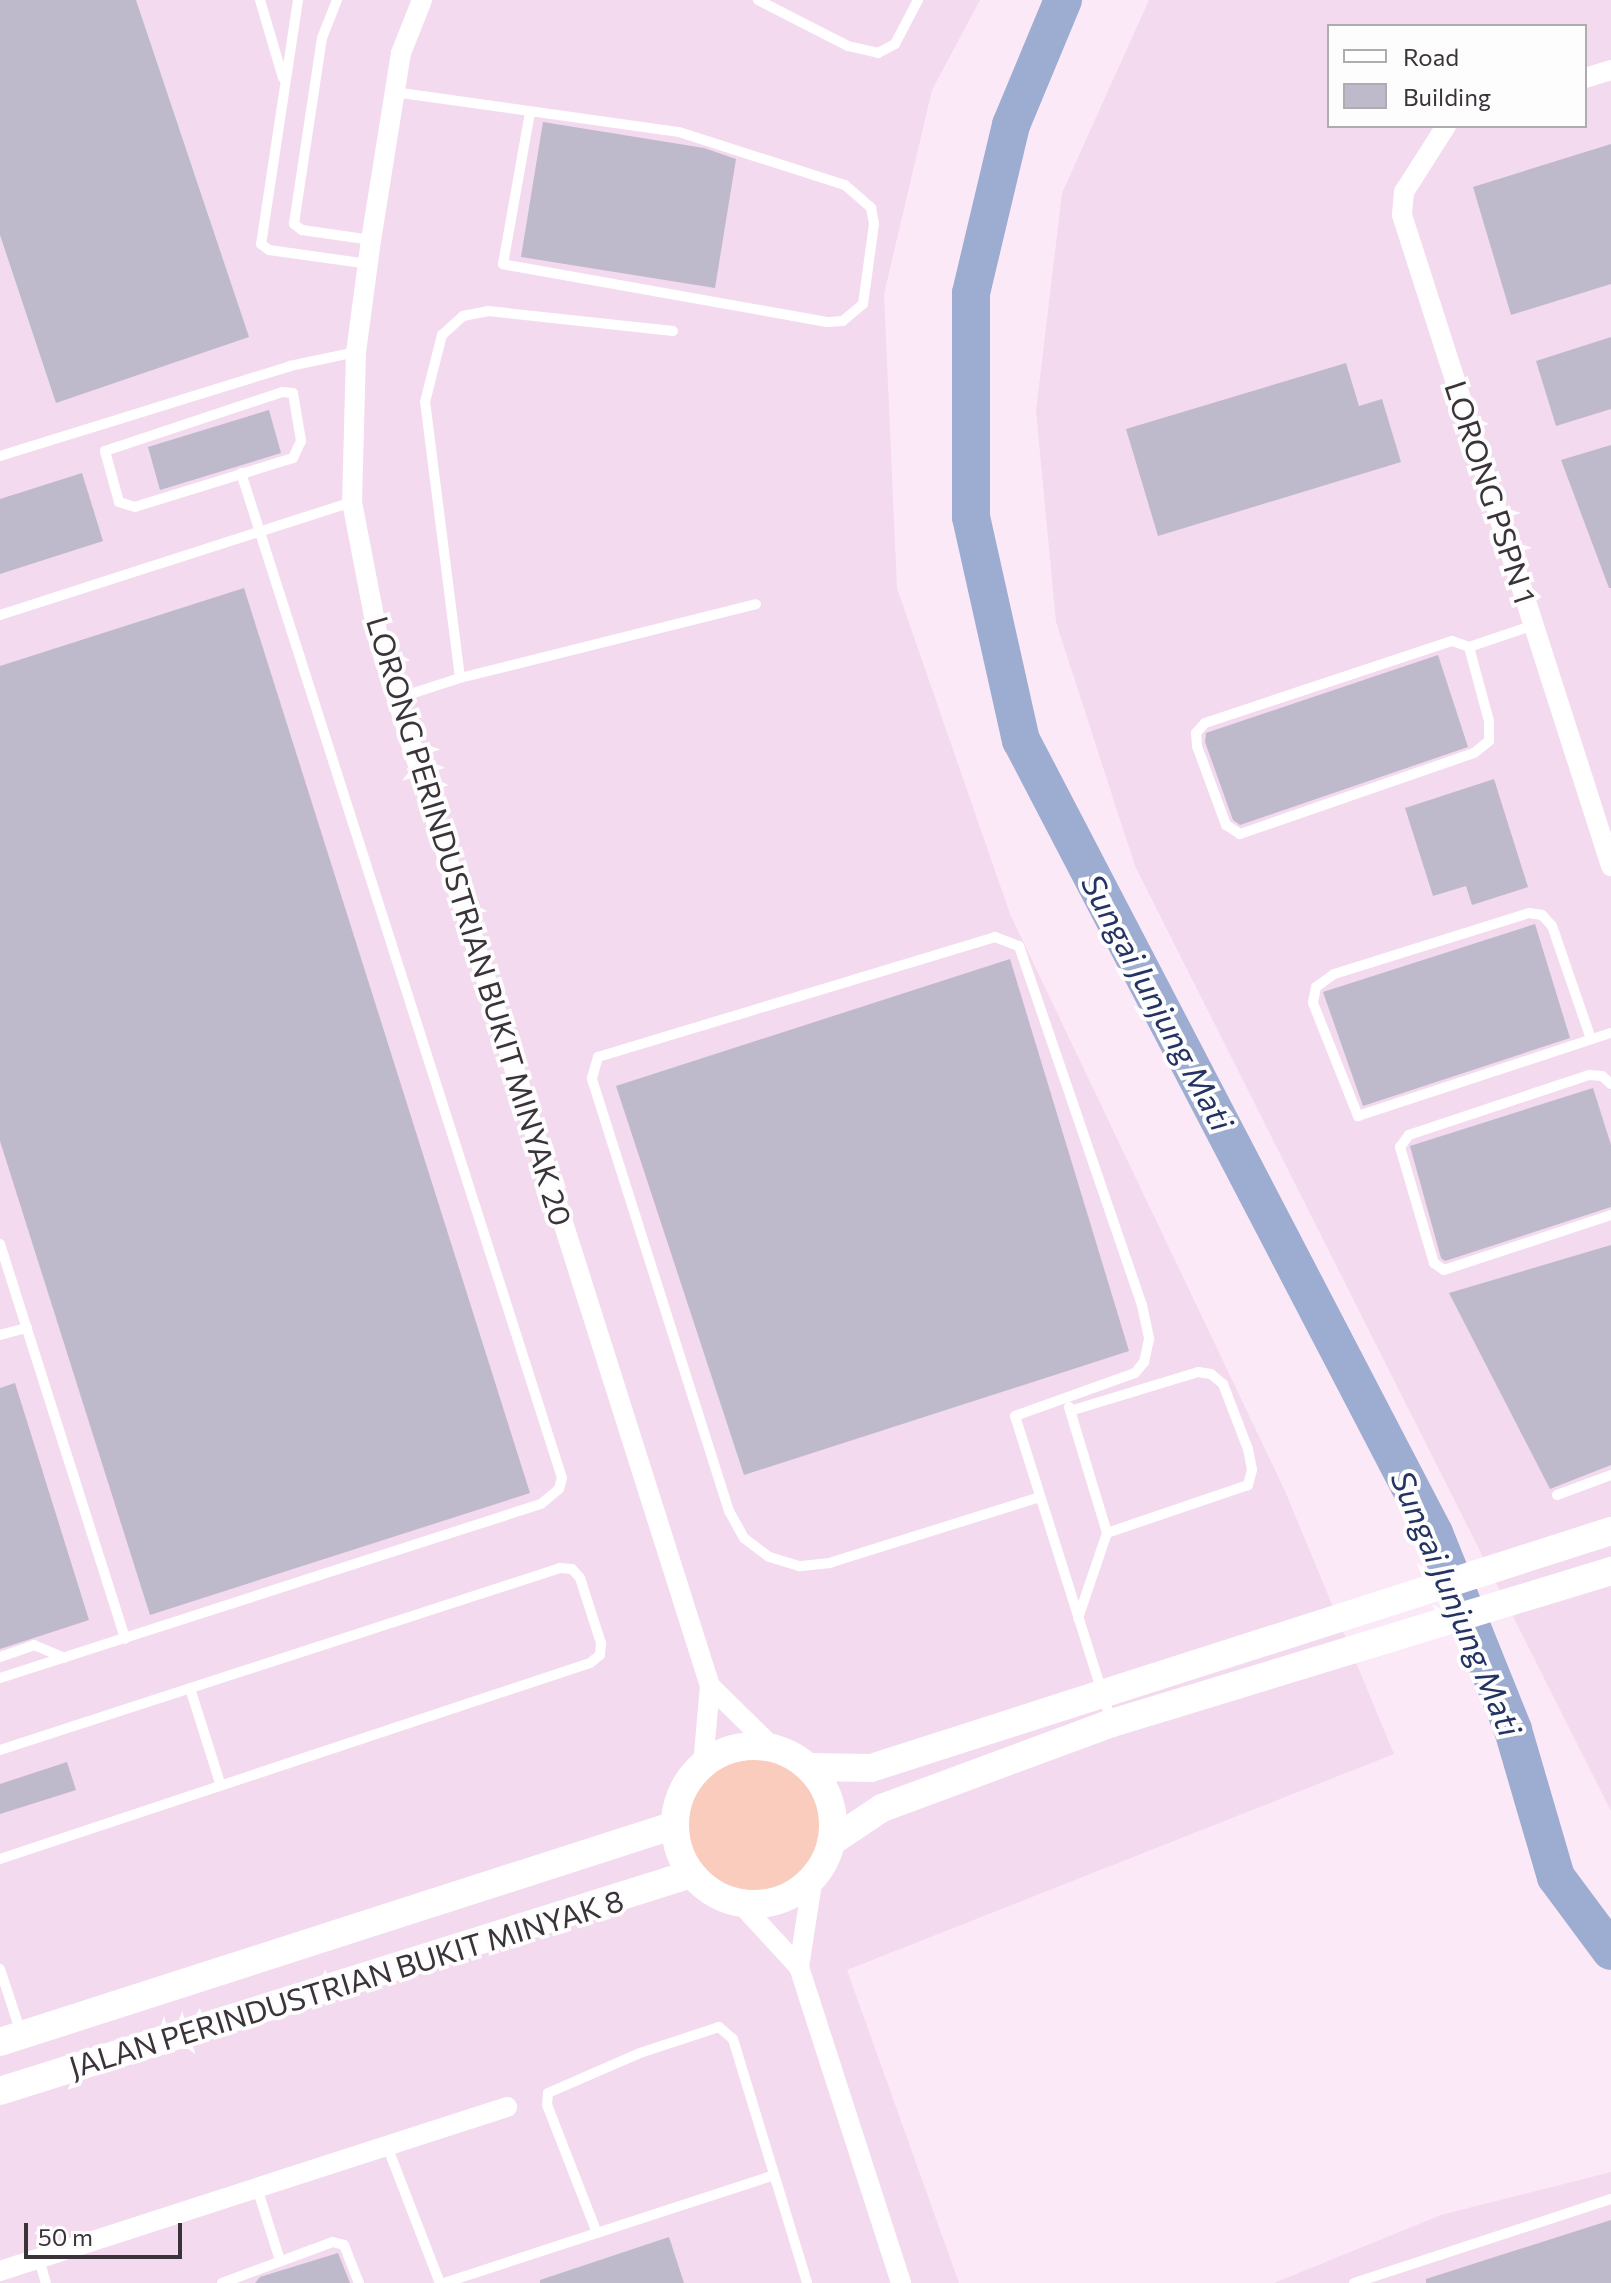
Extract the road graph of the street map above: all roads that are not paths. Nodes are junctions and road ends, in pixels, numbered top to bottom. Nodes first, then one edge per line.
1 (260, 0) edge
2 (298, 0) edge
3 (337, 0) edge
4 (422, 0) edge
5 (758, 0) edge
6 (918, 0) edge
7 (1611, 70) edge
8 (1587, 77) edge
9 (284, 80) junction
10 (394, 92) junction
11 (530, 112) junction
12 (1445, 128) edge
13 (371, 240) junction
14 (368, 264) junction
15 (673, 331) dead end
16 (356, 352) junction
17 (0, 456) edge
18 (241, 473) junction
19 (352, 502) junction
20 (260, 531) junction
21 (756, 604) dead end
22 (0, 615) edge
23 (1534, 625) junction
24 (1469, 647) junction
25 (460, 678) junction
26 (398, 698) junction
27 (1611, 866) edge
28 (1611, 1033) edge
29 (1591, 1039) junction
30 (1611, 1084) edge
31 (1611, 1215) edge
32 (0, 1244) edge
33 (27, 1328) junction
34 (0, 1335) edge
35 (1114, 1380) junction
36 (1119, 1395) junction
37 (1065, 1398) junction
38 (1070, 1411) junction
39 (1611, 1475) edge
40 (1557, 1495) dead end
41 (1040, 1497) junction
42 (1611, 1531) edge
43 (1107, 1533) junction
44 (1611, 1571) edge
45 (1078, 1618) junction
46 (125, 1639) junction
47 (0, 1657) edge
48 (64, 1658) junction
49 (0, 1678) edge
50 (710, 1686) junction
51 (190, 1688) junction
52 (1107, 1711) junction
53 (772, 1747) junction
54 (0, 1750) edge
55 (703, 1764) junction
56 (808, 1767) junction
57 (220, 1783) junction
58 (675, 1825) junction
59 (831, 1842) junction
60 (0, 1859) edge
61 (691, 1874) junction
62 (813, 1877) junction
63 (740, 1903) junction
64 (799, 1967) junction
65 (0, 1969) edge
66 (11, 2039) edge
67 (0, 2091) edge
68 (507, 2107) dead end
69 (387, 2146) junction
70 (774, 2175) junction
71 (257, 2188) junction
72 (1611, 2199) edge
73 (597, 2233) junction
74 (39, 2259) junction
75 (280, 2260) junction
76 (0, 2271) edge
77 (46, 2283) edge
78 (222, 2283) edge
79 (359, 2283) edge
80 (442, 2283) edge
81 (807, 2283) edge
82 (901, 2283) edge
83 (1354, 2283) edge

1 - 9 lane
2 - 9 lane
3 - 13 lane
4 - 10 street, LORONG PERINDUSTRIAN BUKIT MINYAK 20
5 - 6 lane
7 - 8 street
9 - 14 lane
10 - 11 lane
10 - 13 street, LORONG PERINDUSTRIAN BUKIT MINYAK 20
11 - 11 lane
12 - 23 street, LORONG PSPN 1
13 - 14 street, LORONG PERINDUSTRIAN BUKIT MINYAK 20
14 - 16 street, LORONG PERINDUSTRIAN BUKIT MINYAK 20
15 - 25 lane
16 - 17 lane
16 - 19 street, LORONG PERINDUSTRIAN BUKIT MINYAK 20
18 - 18 lane
18 - 20 lane
19 - 20 lane
19 - 26 street, LORONG PERINDUSTRIAN BUKIT MINYAK 20
20 - 22 lane
20 - 46 lane
21 - 25 lane
23 - 24 lane
23 - 27 street, LORONG PSPN 1
24 - 24 lane
25 - 26 lane
26 - 50 street, LORONG PERINDUSTRIAN BUKIT MINYAK 20
28 - 29 lane
29 - 29 lane
30 - 31 lane
32 - 33 lane
33 - 34 lane
33 - 46 lane
35 - 36 lane
35 - 37 lane
35 - 41 lane
36 - 38 lane
36 - 43 lane
37 - 38 lane
37 - 41 lane
38 - 43 lane
39 - 40 lane
41 - 45 lane
42 - 52 street
43 - 45 lane
44 - 52 street
45 - 52 lane
46 - 48 lane
47 - 48 lane
48 - 49 lane
50 - 53 street
50 - 55 street
51 - 54 lane
51 - 57 lane
51 - 57 lane
52 - 56 street
52 - 59 street
53 - 55 street
53 - 56 street
55 - 58 street
56 - 59 street
57 - 60 lane
58 - 61 street
58 - 66 street, JALAN PERINDUSTRIAN BUKIT MINYAK 8
59 - 62 street
61 - 63 street
61 - 67 street, JALAN PERINDUSTRIAN BUKIT MINYAK 8
62 - 63 street
62 - 64 street
63 - 64 street
64 - 82 street
65 - 66 lane
68 - 69 street
69 - 71 street
69 - 80 lane
70 - 73 lane
70 - 73 lane
70 - 81 lane
71 - 74 street
71 - 75 lane
72 - 83 lane
73 - 80 lane
74 - 76 street
74 - 77 lane
75 - 78 lane
75 - 79 lane

